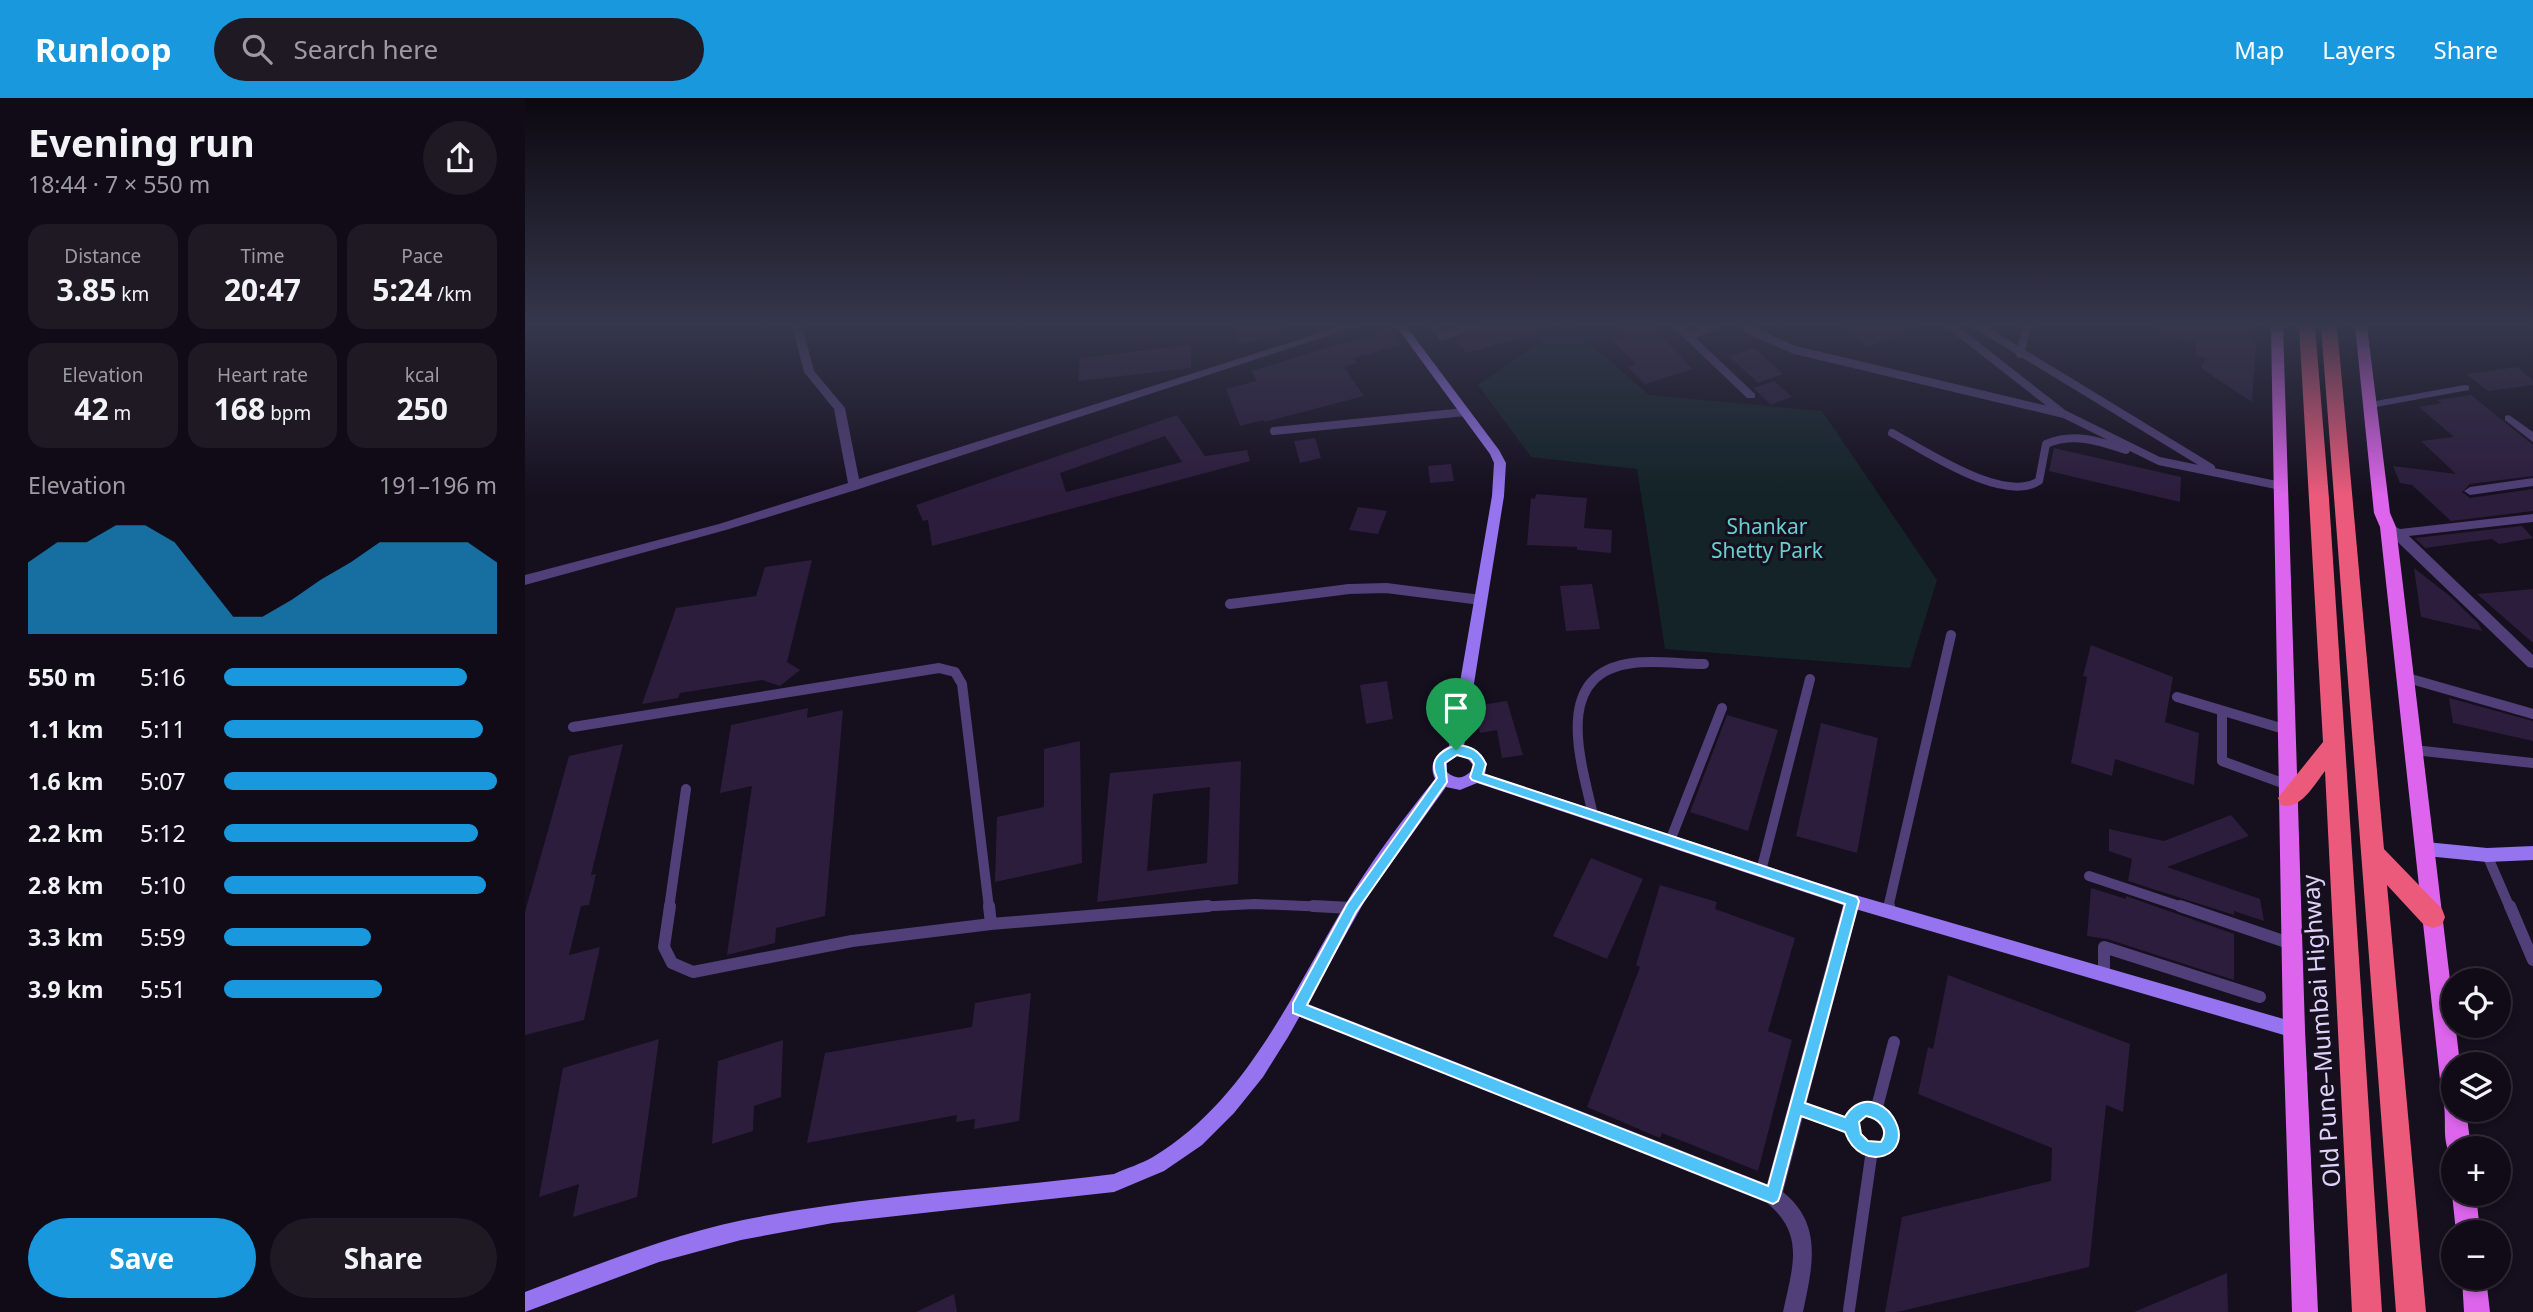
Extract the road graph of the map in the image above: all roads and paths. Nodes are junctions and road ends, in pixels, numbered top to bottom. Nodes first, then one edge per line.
1 (818, 383) edge
2 (1176, 383) edge
3 (1443, 383) edge
4 (1737, 383) edge
5 (1932, 383) edge
6 (2024, 383) edge
7 (2068, 383) edge
8 (2278, 383) edge
9 (2311, 383) edge
10 (2334, 383) edge
11 (2367, 383) edge
12 (2465, 388) dead end
13 (1751, 396) dead end
14 (2370, 405) junction
15 (1465, 412) junction
16 (2064, 414) junction
17 (2509, 418) dead end
18 (1274, 431) dead end
19 (1892, 433) dead end
20 (2533, 438) edge
21 (2143, 455) junction
22 (2217, 472) junction
23 (2533, 482) edge
24 (855, 485) junction
25 (2281, 486) junction
26 (2470, 491) dead end
27 (2533, 518) edge
28 (2393, 530) junction
29 (525, 580) edge
30 (1481, 600) junction
31 (1230, 604) dead end
32 (1951, 635) dead end
33 (2533, 663) edge
34 (1704, 664) dead end
35 (2404, 677) junction
36 (1810, 679) dead end
37 (2177, 697) dead end
38 (1722, 708) dead end
39 (2222, 711) junction
40 (2533, 714) edge
41 (573, 727) dead end
42 (2287, 730) junction
43 (2332, 747) junction
44 (1456, 750) junction
45 (2414, 750) junction
46 (2533, 763) edge
47 (1476, 777) junction
48 (1443, 779) junction
49 (686, 789) dead end
50 (2289, 791) junction
51 (1593, 815) junction
52 (1670, 841) junction
53 (2426, 849) junction
54 (2372, 852) junction
55 (2533, 853) edge
56 (2487, 855) junction
57 (1761, 871) junction
58 (2089, 876) dead end
59 (1852, 901) junction
60 (1352, 908) junction
61 (1888, 910) junction
62 (2433, 917) junction
63 (991, 925) junction
64 (2293, 944) junction
65 (2533, 960) edge
66 (2104, 974) junction
67 (2260, 997) dead end
68 (1298, 1008) junction
69 (2294, 1030) junction
70 (1893, 1042) dead end
71 (2448, 1052) edge
72 (1797, 1107) junction
73 (1876, 1111) junction
74 (1851, 1127) junction
75 (1872, 1150) junction
76 (1773, 1196) junction
77 (2474, 1290) edge
78 (525, 1302) edge
79 (1849, 1310) dead end
80 (1793, 1312) edge
81 (2305, 1312) edge
82 (2367, 1312) edge
83 (2411, 1312) edge
84 (2477, 1312) edge

1 - 24 street
2 - 24 street
3 - 15 street
4 - 13 street
5 - 16 lane
6 - 16 lane
7 - 22 lane
8 - 25 main road
9 - 43 highway, Old Pune–Mumbai Highway
10 - 54 highway
11 - 14 main road
12 - 14 street
14 - 28 main road
15 - 18 lane
15 - 30 street
16 - 21 lane
17 - 20 street
19 - 21 lane
21 - 22 lane
22 - 25 lane
23 - 26 street
24 - 29 street
25 - 42 main road
27 - 28 street
28 - 33 street
28 - 35 main road
30 - 31 lane
30 - 44 street
32 - 61 lane
34 - 51 lane
35 - 40 lane
35 - 45 main road
36 - 57 lane
37 - 39 lane
38 - 52 lane
39 - 42 lane
39 - 50 lane
41 - 63 lane
42 - 50 main road
43 - 50 highway
43 - 82 highway, Old Pune–Mumbai Highway
44 - 47 street
44 - 48 street
45 - 46 lane
45 - 53 main road
47 - 48 street
47 - 51 street
48 - 60 street
49 - 63 lane
50 - 64 main road
51 - 52 street
52 - 57 street
53 - 56 street
53 - 62 main road
54 - 62 highway
54 - 83 highway
55 - 56 street
56 - 65 lane
57 - 59 street
58 - 64 lane
59 - 61 street
59 - 72 street
60 - 63 lane
60 - 68 street
61 - 66 street
62 - 71 main road
64 - 69 main road
66 - 67 lane
66 - 69 street
68 - 76 street
68 - 78 street
69 - 81 main road
70 - 73 lane
72 - 74 lane
72 - 76 street
73 - 74 lane
73 - 75 lane
74 - 75 lane
75 - 79 lane
76 - 80 street
77 - 84 main road

